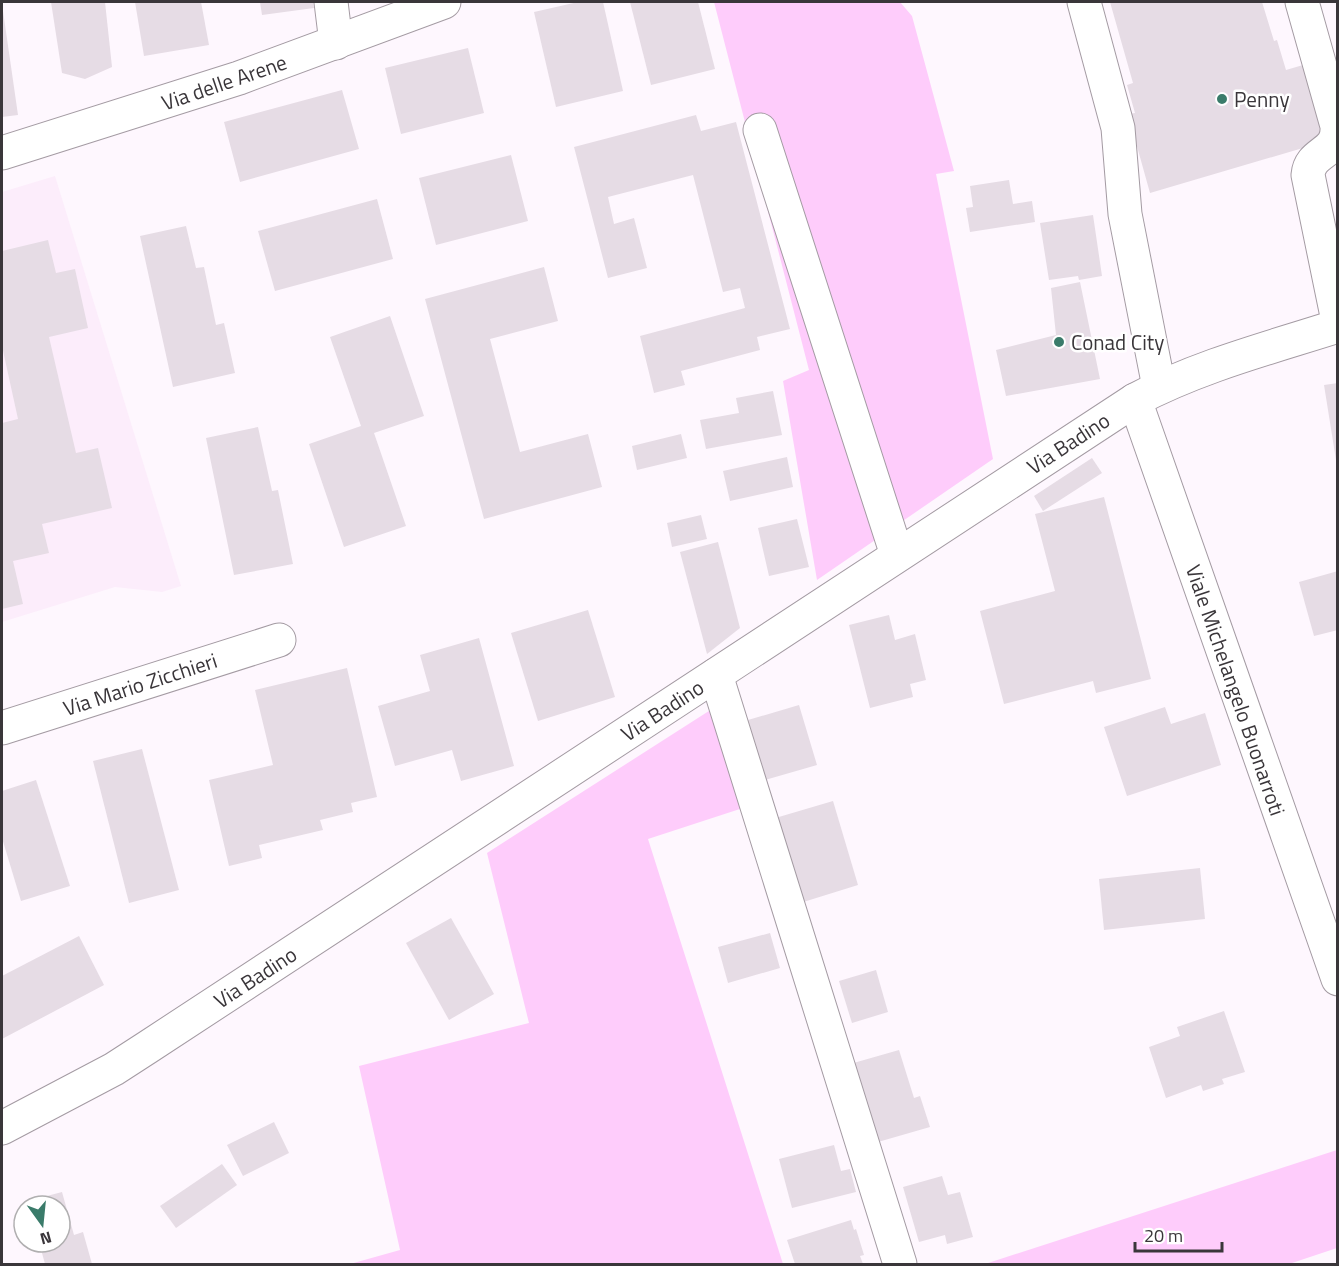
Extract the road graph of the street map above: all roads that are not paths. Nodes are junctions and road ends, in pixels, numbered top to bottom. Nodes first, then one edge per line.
1 (331, 2) edge
2 (444, 2) edge
3 (1084, 2) edge
4 (1302, 2) edge
5 (336, 43) junction
6 (760, 130) dead end
7 (2, 153) edge
8 (1338, 321) edge
9 (1338, 326) edge
10 (1147, 394) junction
11 (897, 555) junction
12 (279, 640) dead end
13 (716, 675) junction
14 (2, 729) edge
15 (1338, 979) edge
16 (2, 1128) edge
17 (900, 1264) edge

1 - 5 street
2 - 5 street, Via delle Arene
3 - 10 street, Viale Michelangelo Buonarroti
4 - 8 street
5 - 7 street, Via delle Arene
6 - 11 street
9 - 10 street, Via Badino
10 - 11 street, Via Badino
10 - 15 street, Viale Michelangelo Buonarroti
11 - 13 street, Via Badino
12 - 14 street, Via Mario Zicchieri
13 - 16 street, Via Badino
13 - 17 street

